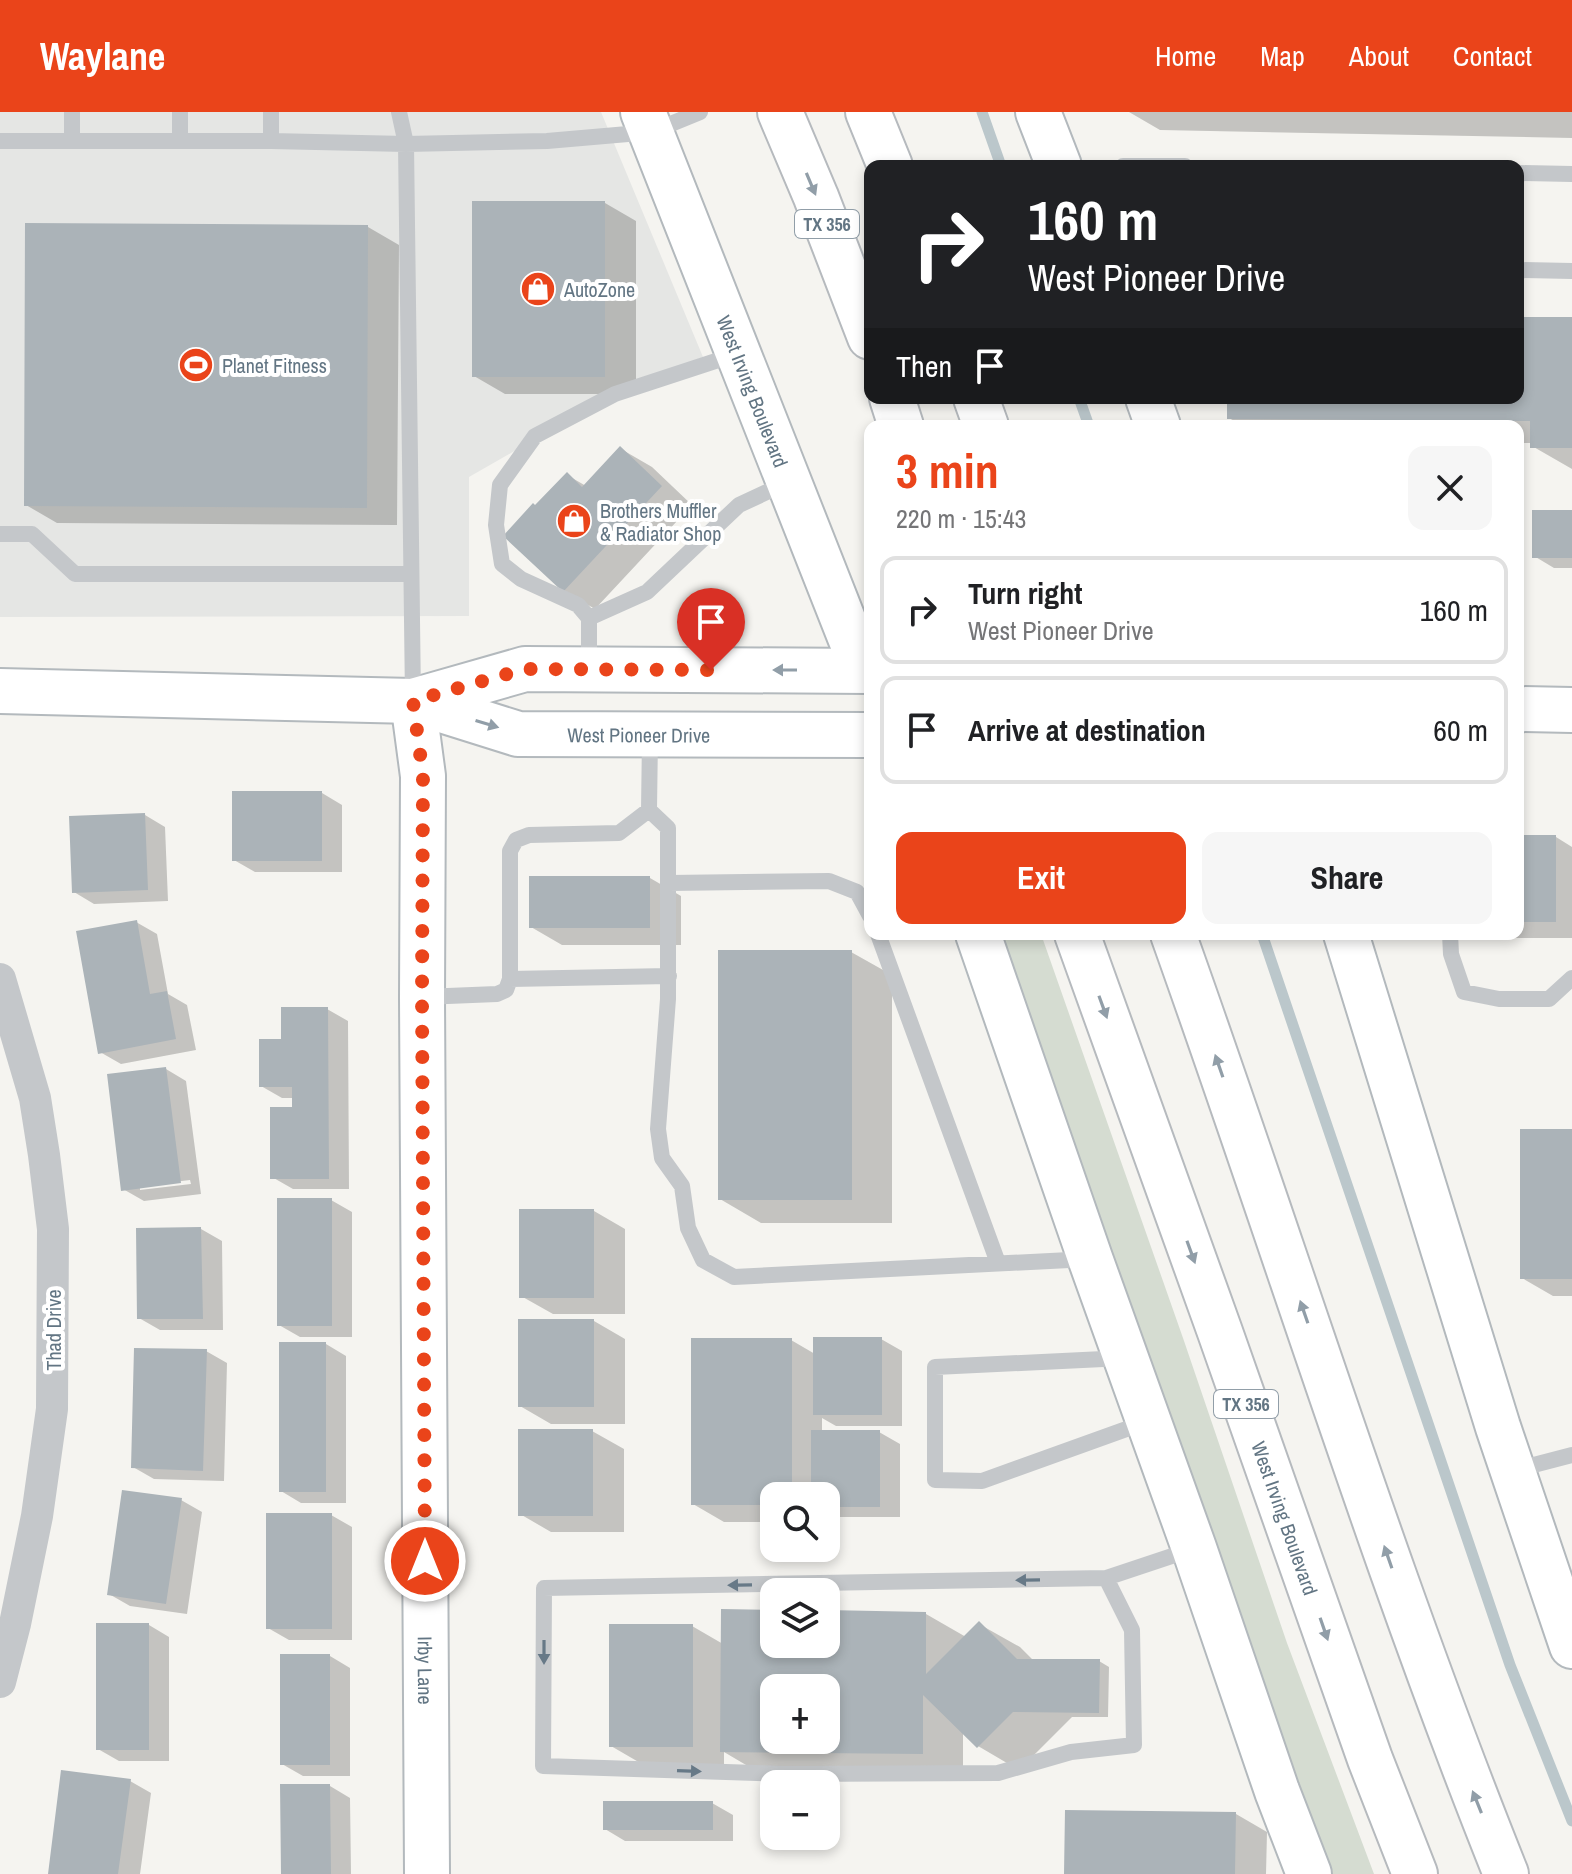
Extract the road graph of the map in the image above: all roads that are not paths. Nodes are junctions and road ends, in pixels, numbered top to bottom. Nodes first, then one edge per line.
1 (72, 112) edge
2 (180, 112) edge
3 (271, 112) edge
4 (399, 112) edge
5 (700, 112) edge
6 (780, 112) edge
7 (868, 112) edge
8 (1038, 112) edge
9 (647, 122) edge
10 (0, 141) edge
11 (72, 141) junction
12 (180, 141) junction
13 (271, 141) junction
14 (406, 144) junction
15 (888, 160) edge
16 (1057, 160) edge
17 (1524, 173) edge
18 (1572, 174) edge
19 (1524, 270) edge
20 (1572, 271) edge
21 (864, 321) edge
22 (739, 354) junction
23 (789, 482) junction
24 (0, 534) edge
25 (411, 574) junction
26 (589, 618) junction
27 (864, 663) edge
28 (589, 669) junction
29 (864, 670) edge
30 (0, 691) edge
31 (413, 701) junction
32 (1524, 709) edge
33 (1572, 710) edge
34 (650, 734) junction
35 (864, 735) edge
36 (649, 810) junction
37 (669, 883) junction
38 (864, 905) edge
39 (880, 940) edge
40 (980, 940) edge
41 (1079, 940) edge
42 (1175, 940) edge
43 (1348, 940) edge
44 (1450, 940) edge
45 (669, 976) junction
46 (1572, 978) edge
47 (0, 979) edge
48 (510, 979) junction
49 (422, 997) junction
50 (1090, 1258) junction
51 (998, 1263) junction
52 (1126, 1358) junction
53 (1149, 1421) junction
54 (1572, 1455) edge
55 (1512, 1471) junction
56 (1194, 1548) junction
57 (1106, 1578) junction
58 (1570, 1634) edge
59 (0, 1682) edge
60 (427, 1874) edge
61 (1309, 1874) edge
62 (1415, 1874) edge
63 (1506, 1874) edge

1 - 11 lane
2 - 12 lane
3 - 13 lane
4 - 14 lane
5 - 9 lane
6 -> 21 main road, TX 356
7 - 15 main road
8 - 16 main road
9 - 14 lane
9 - 22 main road, West Irving Boulevard
10 - 11 lane
11 - 12 lane
12 - 13 lane
13 - 14 lane
14 - 25 lane
17 - 18 lane
19 - 20 lane
22 - 23 main road, West Irving Boulevard
22 - 26 lane
23 - 26 lane
23 - 27 main road, West Irving Boulevard
24 - 25 lane
25 - 31 lane
26 - 28 lane
29 -> 28 main road, West Pioneer Drive
28 - 31 main road, West Pioneer Drive
30 - 31 main road, West Pioneer Drive
31 -> 34 main road, West Pioneer Drive
31 - 49 main road, Irby Lane
32 - 33 main road
34 - 35 main road, West Pioneer Drive
34 - 36 lane
36 - 37 lane
36 - 48 lane
37 - 38 lane
37 - 45 lane
39 - 51 lane
40 - 50 main road
41 -> 62 main road, West Irving Boulevard / TX 356
63 -> 42 main road
43 - 55 main road
44 - 46 lane
45 - 48 lane
45 - 51 lane
47 - 59 street, Thad Drive
48 - 49 lane
49 - 60 main road, Irby Lane
50 - 51 lane
50 - 52 main road
52 - 53 main road
52 - 53 lane
53 - 56 main road
54 - 55 lane
55 - 58 main road
56 - 57 lane
56 - 61 main road
57 -> 57 lane

